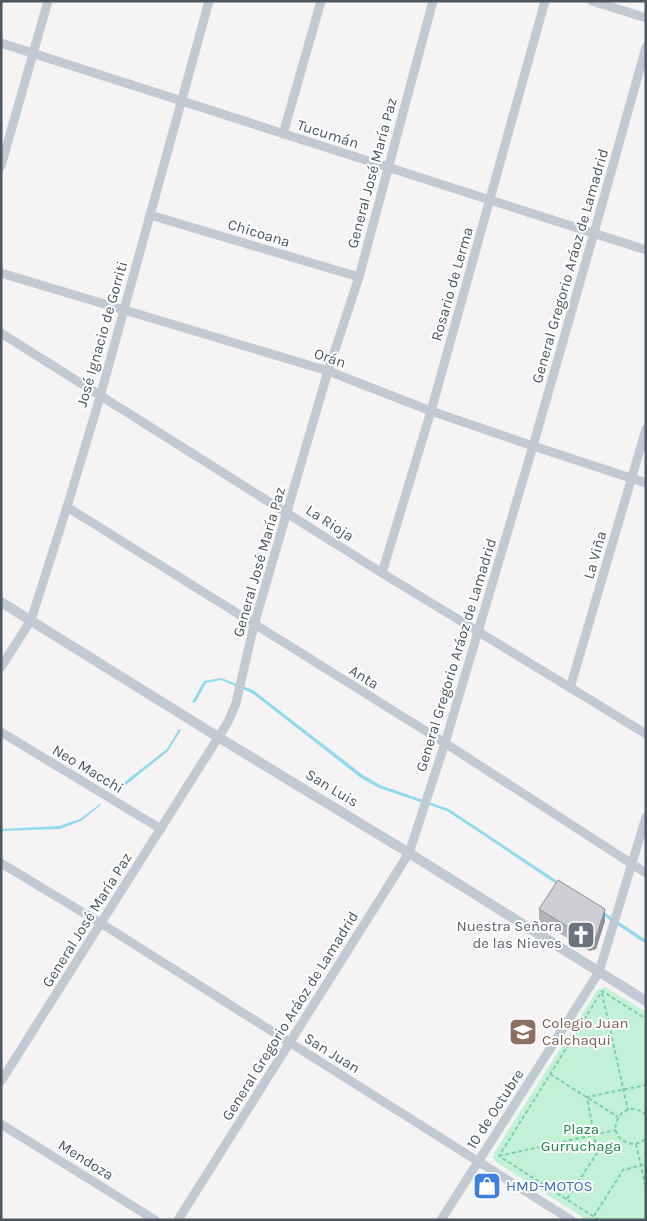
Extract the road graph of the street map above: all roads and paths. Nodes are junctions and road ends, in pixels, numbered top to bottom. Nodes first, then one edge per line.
1 (209, 1) edge
2 (321, 1) edge
3 (433, 1) edge
4 (545, 1) edge
5 (592, 1) edge
6 (45, 2) edge
7 (646, 18) edge
8 (1, 43) edge
9 (646, 47) edge
10 (33, 53) junction
11 (181, 101) junction
12 (283, 134) junction
13 (1, 166) edge
14 (388, 168) junction
15 (490, 200) junction
16 (150, 215) junction
17 (594, 233) junction
18 (646, 250) edge
19 (1, 273) edge
20 (359, 277) junction
21 (123, 309) junction
22 (1, 334) edge
23 (328, 371) junction
24 (100, 396) junction
25 (431, 411) junction
26 (646, 429) edge
27 (533, 446) junction
28 (632, 479) junction
29 (646, 483) edge
30 (66, 508) junction
31 (288, 512) junction
32 (382, 572) junction
33 (1, 602) edge
34 (32, 620) junction
35 (254, 625) junction
36 (477, 632) junction
37 (1, 666) edge
38 (570, 688) junction
39 (1, 732) edge
40 (646, 734) edge
41 (218, 737) junction
42 (445, 743) junction
43 (646, 817) edge
44 (161, 829) junction
45 (409, 853) junction
46 (1, 864) edge
47 (631, 864) junction
48 (646, 873) edge
49 (102, 924) junction
50 (599, 972) junction
51 (602, 991) junction
52 (646, 1001) edge
53 (646, 1019) edge
54 (290, 1043) junction
55 (550, 1074) junction
56 (1, 1081) edge
57 (646, 1085) edge
58 (624, 1089) junction
59 (587, 1097) junction
60 (628, 1110) junction
61 (646, 1115) edge
62 (618, 1117) junction
63 (1, 1124) edge
64 (616, 1130) junction
65 (594, 1135) junction
66 (646, 1138) edge
67 (636, 1144) junction
68 (499, 1156) junction
69 (478, 1161) junction
70 (646, 1164) edge
71 (641, 1166) junction
72 (646, 1188) edge
73 (567, 1199) junction
74 (594, 1216) junction
75 (155, 1220) edge
76 (178, 1220) edge
77 (441, 1220) edge
78 (570, 1220) edge
79 (599, 1220) edge

1 - 11 street, José Ignacio de Gorriti
2 - 12 street
3 - 14 street, General José María Paz
4 - 15 street, Rosario de Lerma
5 - 7 street
6 - 10 street
8 - 10 street, Tucumán
9 - 17 street, General Gregorio Aráoz de Lamadrid
10 - 11 street, Tucumán
10 - 13 street
11 - 12 street, Tucumán
11 - 16 street, José Ignacio de Gorriti
12 - 14 street, Tucumán
14 - 15 street, Tucumán
14 - 20 street, General José María Paz
15 - 17 street, Tucumán
15 - 25 street, Rosario de Lerma
16 - 20 street, Chicoana
16 - 21 street, José Ignacio de Gorriti
17 - 18 street, Tucumán
17 - 27 street, General Gregorio Aráoz de Lamadrid
19 - 21 street, Orán
20 - 23 street, General José María Paz
21 - 23 street, Orán
21 - 24 street, José Ignacio de Gorriti
22 - 24 street, La Rioja
23 - 25 street, Orán
23 - 31 street, General José María Paz
24 - 30 street, José Ignacio de Gorriti
24 - 31 street, La Rioja
25 - 27 street, Orán
25 - 32 street, Rosario de Lerma
26 - 28 street, La Viña
27 - 28 street, Orán
27 - 36 street, General Gregorio Aráoz de Lamadrid
28 - 29 street, Orán
28 - 38 street, La Viña
30 - 34 street, José Ignacio de Gorriti
30 - 35 street, Anta
31 - 32 street, La Rioja
31 - 35 street, General José María Paz
32 - 36 street, La Rioja
33 - 34 street, San Luis
34 - 37 street, José Ignacio de Gorriti
34 - 41 street, San Luis
35 - 41 street, General José María Paz
35 - 42 street, Anta
36 - 38 street, La Rioja
36 - 42 street, General Gregorio Aráoz de Lamadrid
38 - 40 street, La Rioja
39 - 44 street, Neo Macchi
41 - 44 street, General José María Paz
41 - 45 street, San Luis
42 - 45 street, General Gregorio Aráoz de Lamadrid
42 - 47 street, Anta
43 - 47 street, 10 de Octubre
44 - 49 street, General José María Paz
45 - 50 street, San Luis
45 - 54 street, General Gregorio Aráoz de Lamadrid
46 - 49 street, San Juan
47 - 48 street, Anta
47 - 50 street, 10 de Octubre
49 - 54 street, San Juan
49 - 56 street, General José María Paz
50 - 52 street, San Luis
50 - 69 street, 10 de Octubre
51 - 53 path
51 - 55 path
51 - 58 path
54 - 69 street, San Juan
54 - 76 street, General Gregorio Aráoz de Lamadrid
55 - 59 path
55 - 68 path
57 - 58 path
58 - 59 path
58 - 60 path
59 - 62 path
59 - 65 path
60 - 61 path
60 - 62 path
62 - 64 path
63 - 75 street, Mendoza
64 - 65 path
64 - 67 path
65 - 68 path
65 - 73 path
66 - 67 path
67 - 71 path
68 - 73 path
69 - 77 street, 10 de Octubre
69 - 78 street, San Juan
70 - 71 path
71 - 72 path
71 - 74 path
73 - 74 path
74 - 79 path

